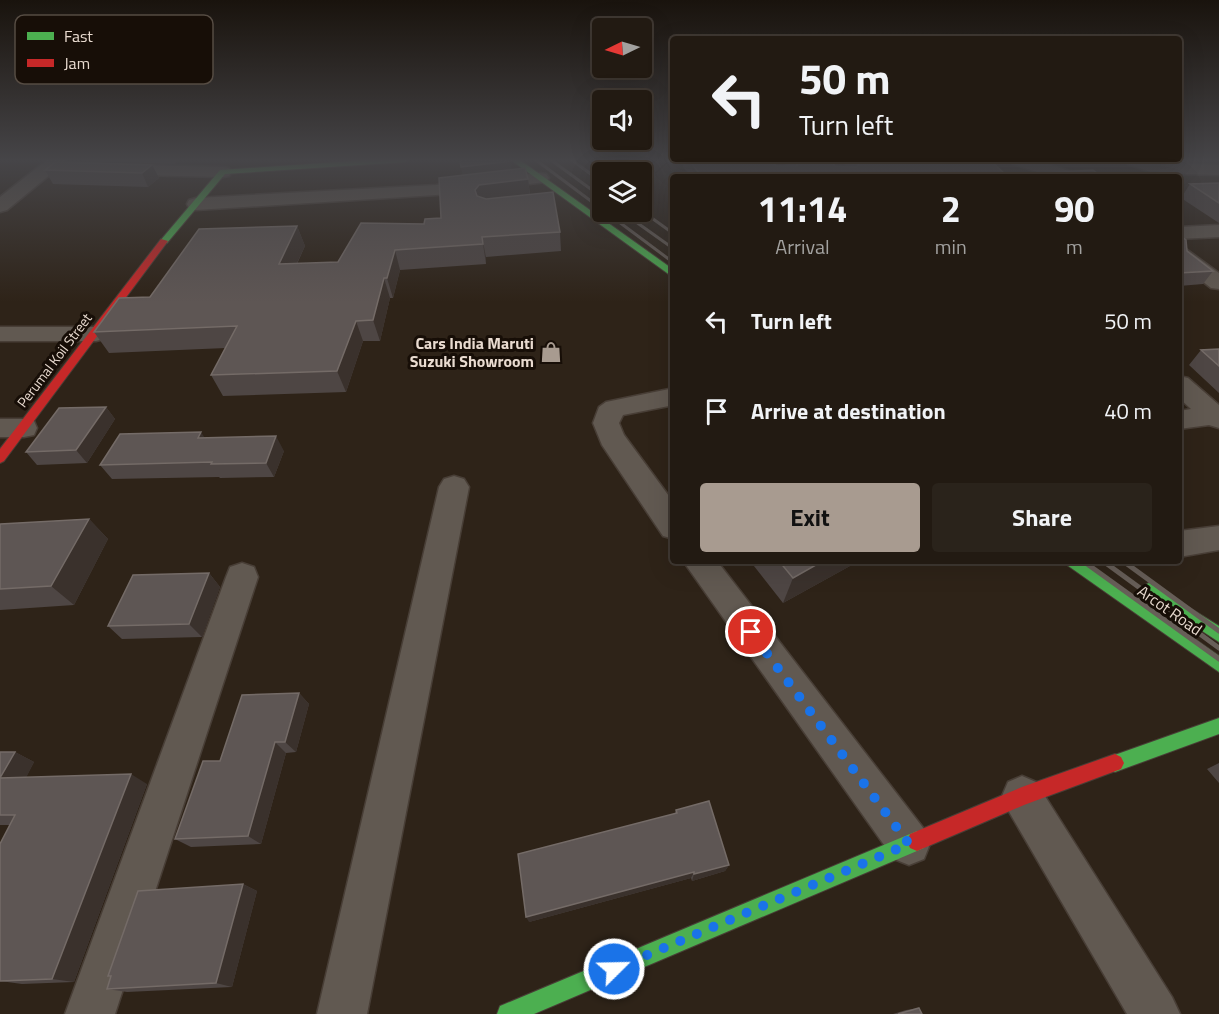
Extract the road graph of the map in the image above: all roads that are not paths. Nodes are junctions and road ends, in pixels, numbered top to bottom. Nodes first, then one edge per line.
1 (193, 207) edge
2 (579, 207) edge
3 (1219, 231) edge
4 (1182, 233) edge
5 (1182, 255) edge
6 (670, 272) edge
7 (1219, 283) edge
8 (0, 334) edge
9 (96, 334) junction
10 (1182, 387) edge
11 (670, 397) edge
12 (1217, 416) edge
13 (1182, 420) edge
14 (12, 428) edge
15 (0, 458) edge
16 (454, 487) dead end
17 (670, 521) edge
18 (1219, 538) edge
19 (1182, 544) edge
20 (701, 564) edge
21 (1076, 564) edge
22 (242, 577) dead end
23 (1136, 580) dead end
24 (1219, 635) edge
25 (1219, 665) edge
26 (1219, 726) edge
27 (1022, 796) junction
28 (909, 844) junction
29 (90, 1014) edge
30 (342, 1014) edge
31 (508, 1014) edge
32 (1155, 1014) edge

1 - 9 street, Perumal Koil Street
2 - 6 street
3 - 4 street
5 - 7 street
8 - 9 street
9 - 14 street, Perumal Koil Street
10 - 12 street
11 - 17 street
12 - 13 street
14 - 15 street, Perumal Koil Street
16 - 30 street
18 - 19 street
20 - 28 street
21 - 25 street, Arcot Road
22 - 29 street
23 - 24 street, Arcot Road
26 - 27 street
27 - 28 street
27 - 32 street
28 - 31 street

